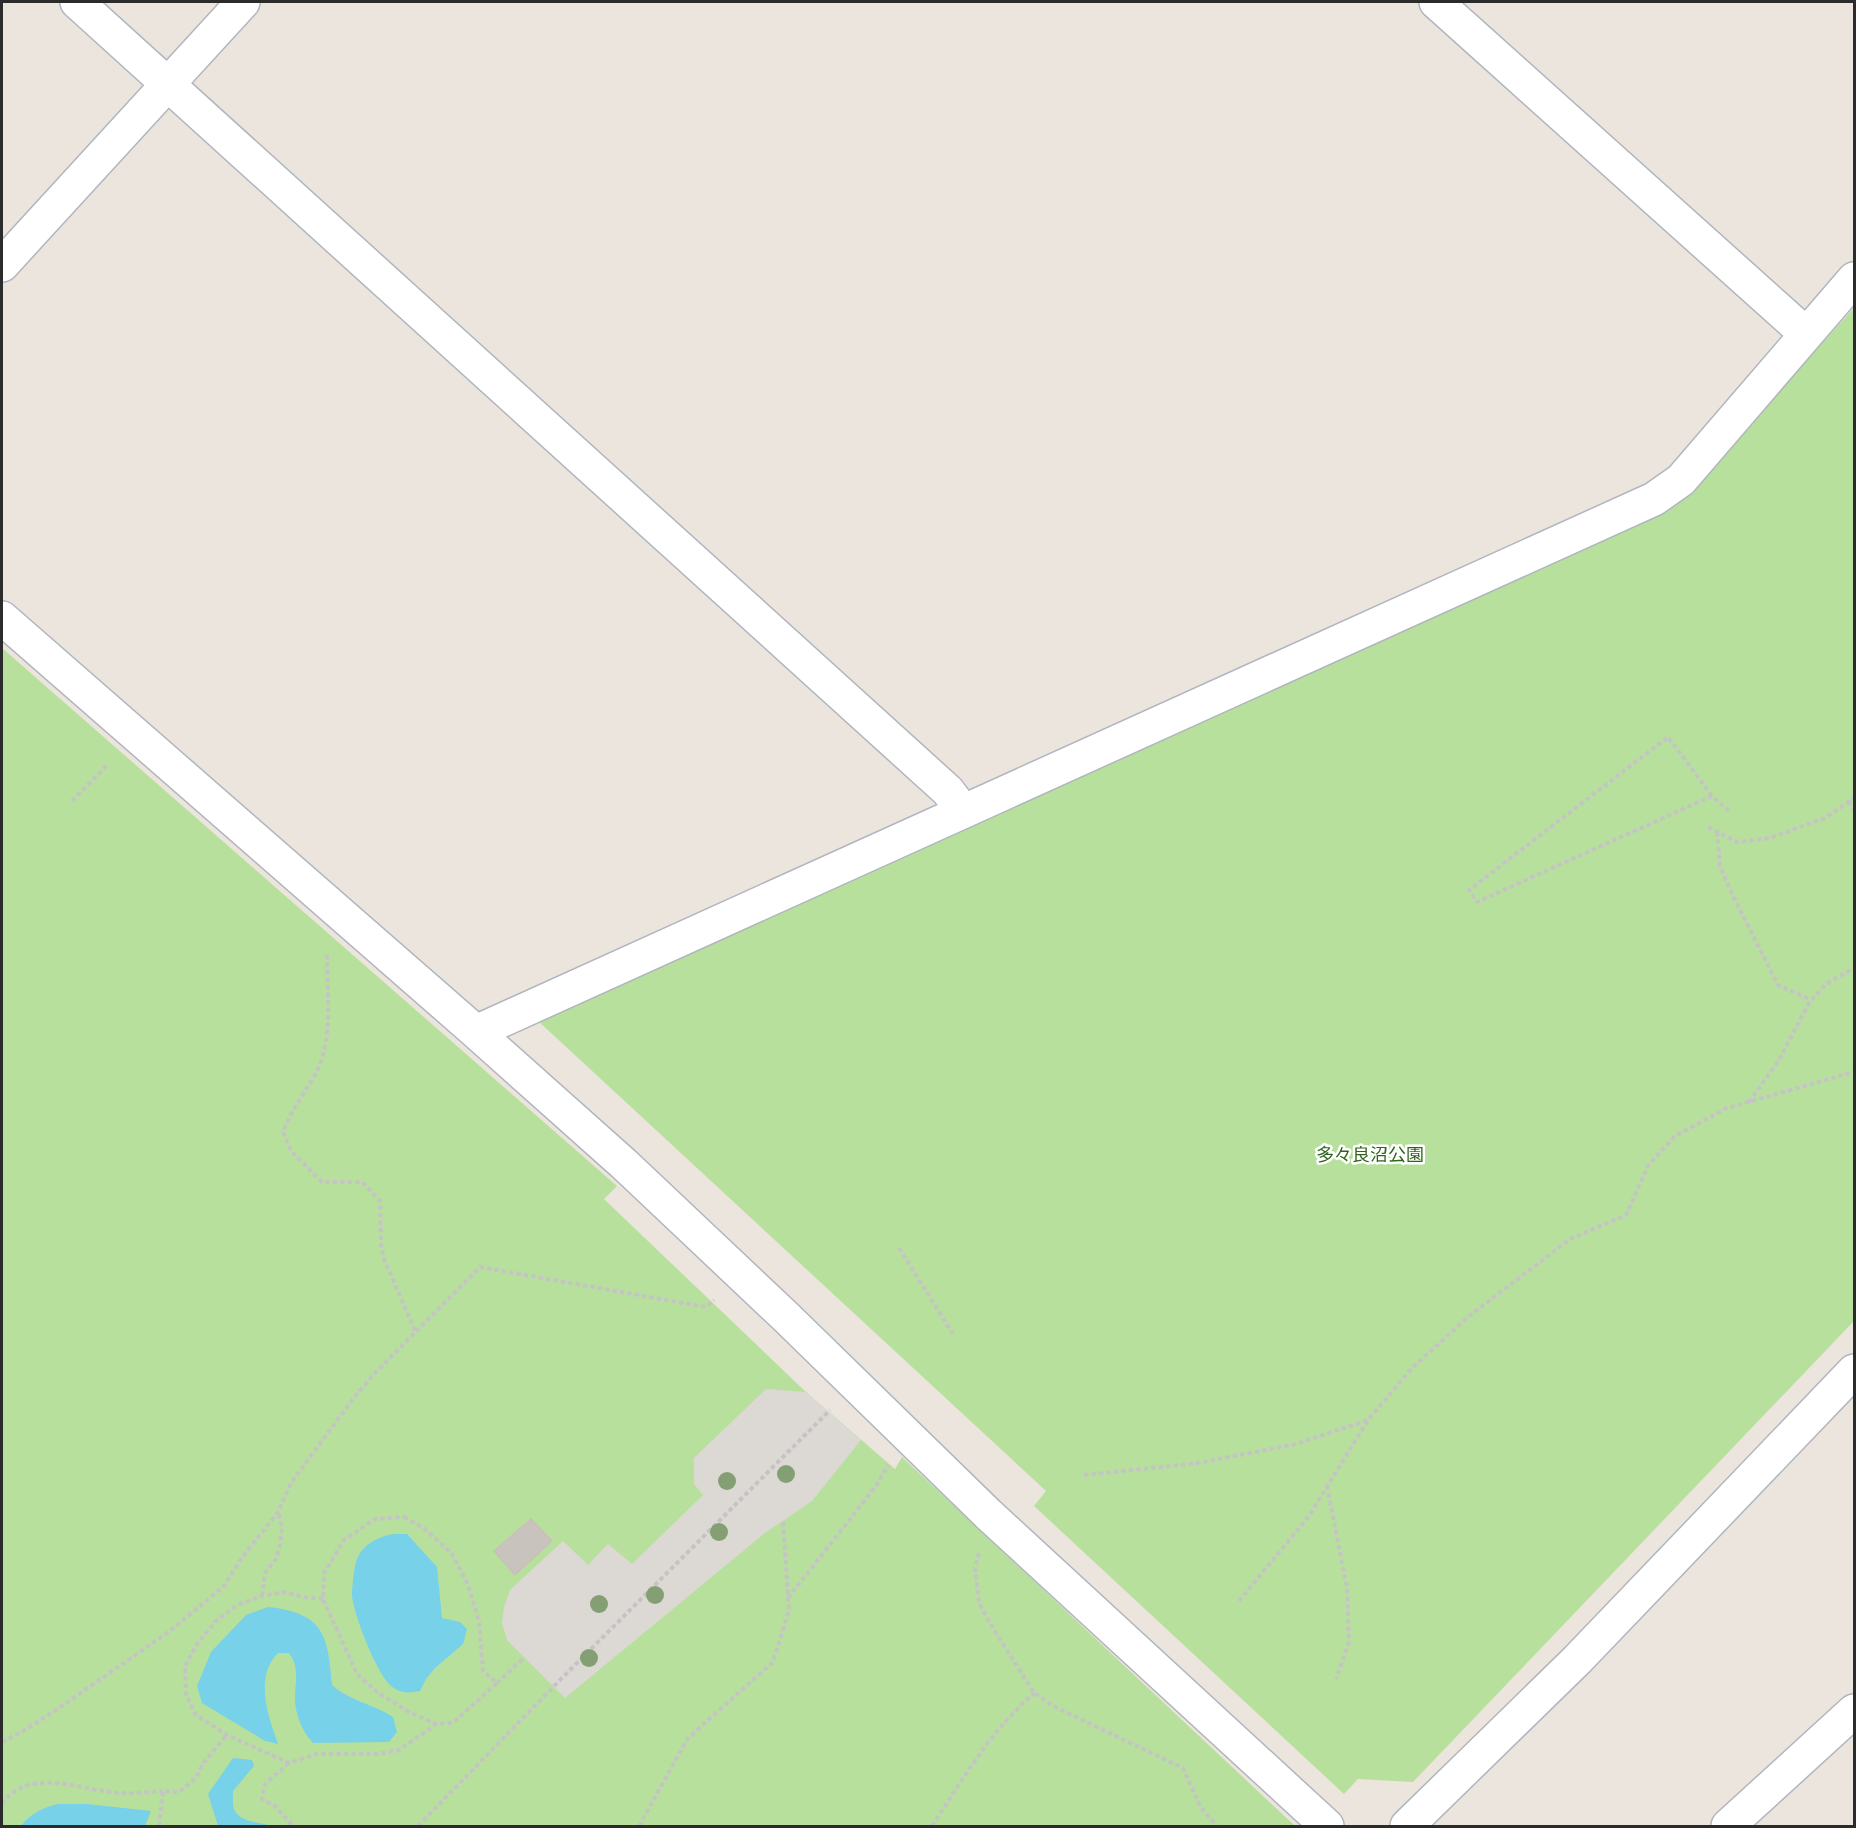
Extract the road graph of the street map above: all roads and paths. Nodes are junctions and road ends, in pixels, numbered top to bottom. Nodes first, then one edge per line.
1 (77, 2) edge
2 (243, 2) edge
3 (1436, 2) edge
4 (169, 84) junction
5 (2, 265) edge
6 (1854, 279) edge
7 (1806, 334) junction
8 (2, 618) edge
9 (107, 765) dead end
10 (1712, 796) junction
11 (1854, 798) edge
12 (72, 801) dead end
13 (1850, 801) junction
14 (1854, 810) edge
15 (963, 811) junction
16 (1729, 811) dead end
17 (1708, 827) dead end
18 (1717, 831) junction
19 (327, 955) dead end
20 (1854, 968) edge
21 (1811, 1000) junction
22 (476, 1032) junction
23 (1854, 1072) edge
24 (1749, 1102) junction
25 (898, 1248) dead end
26 (719, 1295) dead end
27 (416, 1333) junction
28 (953, 1334) dead end
29 (1854, 1371) edge
30 (835, 1405) dead end
31 (1368, 1420) junction
32 (891, 1458) dead end
33 (1084, 1475) dead end
34 (1327, 1486) junction
35 (278, 1512) junction
36 (988, 1514) junction
37 (783, 1521) dead end
38 (262, 1596) junction
39 (323, 1599) junction
40 (788, 1599) junction
41 (1239, 1601) dead end
42 (524, 1658) dead end
43 (1336, 1680) dead end
44 (497, 1683) junction
45 (1034, 1693) junction
46 (1854, 1711) edge
47 (436, 1724) junction
48 (227, 1735) junction
49 (2, 1742) edge
50 (290, 1763) junction
51 (163, 1791) junction
52 (2, 1804) edge
53 (159, 1827) edge
54 (293, 1827) edge
55 (418, 1827) edge
56 (639, 1827) edge
57 (932, 1827) edge
58 (1217, 1827) edge
59 (1327, 1827) edge
60 (1407, 1827) edge
61 (1728, 1827) edge

1 - 4 street
2 - 4 street
3 - 7 street
4 - 5 street
4 - 15 street
6 - 7 street
7 - 15 street
8 - 22 street
9 - 12 path
10 - 10 path
10 - 16 path
11 - 13 path
13 - 14 path
13 - 18 path
15 - 22 street
17 - 18 path
18 - 21 path
19 - 27 path
20 - 21 path
21 - 24 path
22 - 36 street
23 - 24 path
24 - 31 path
25 - 28 path
26 - 27 path
27 - 35 path
29 - 60 street
30 - 55 path
31 - 33 path
31 - 34 path
32 - 40 path
34 - 41 path
34 - 43 path
35 - 38 path
35 - 49 path
36 - 45 path
36 - 59 street
37 - 40 path
38 - 39 path
38 - 48 path
39 - 44 path
39 - 47 path
40 - 56 path
42 - 44 path
44 - 47 path
45 - 57 path
45 - 58 path
46 - 61 street
47 - 50 path
48 - 50 path
48 - 51 path
50 - 54 path
51 - 52 path
51 - 53 path

